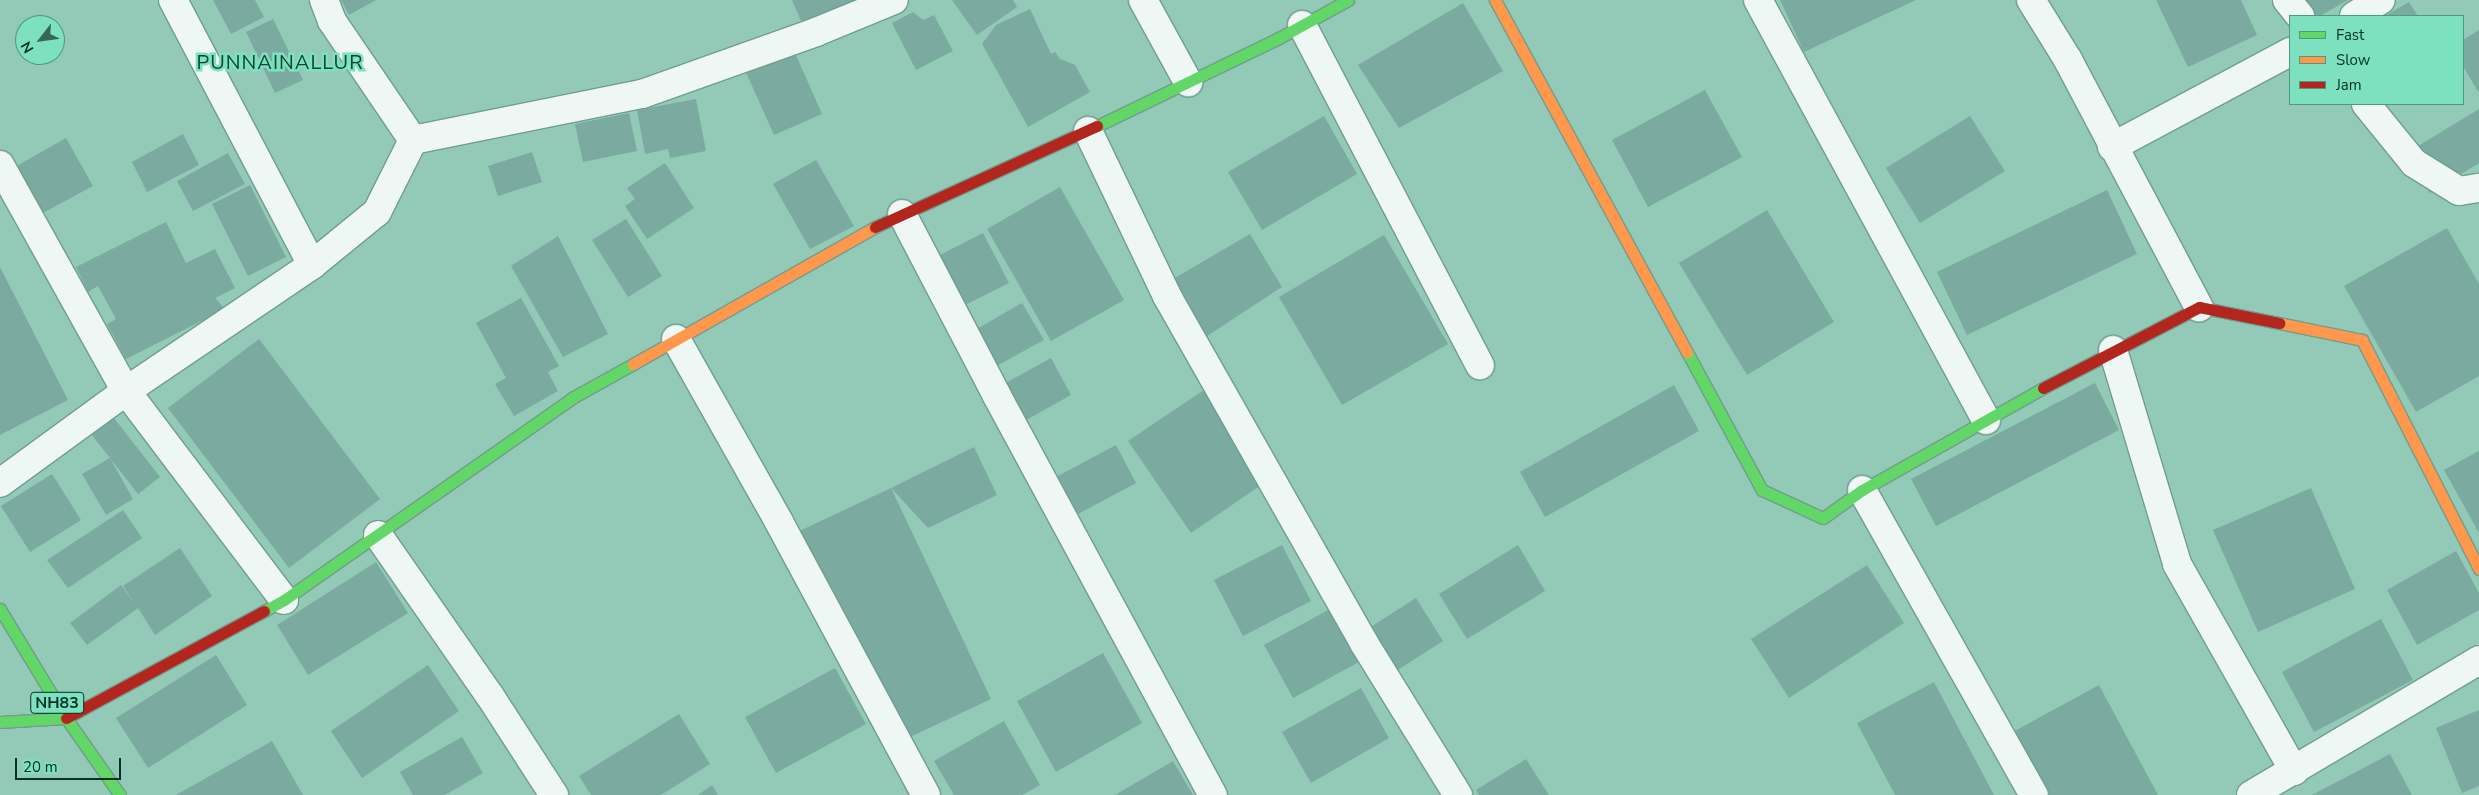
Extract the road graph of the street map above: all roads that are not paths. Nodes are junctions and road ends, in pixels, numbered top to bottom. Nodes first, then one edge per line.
1 (173, 0) edge
2 (324, 0) edge
3 (894, 0) edge
4 (1143, 0) edge
5 (1348, 0) edge
6 (1495, 0) edge
7 (1758, 0) edge
8 (2031, 0) edge
9 (2287, 0) edge
10 (2381, 0) edge
11 (2299, 15) edge
12 (2356, 15) edge
13 (1302, 25) junction
14 (2289, 53) edge
15 (1188, 82) junction
16 (2367, 105) edge
17 (1088, 131) junction
18 (413, 140) junction
19 (2112, 147) junction
20 (0, 165) edge
21 (2479, 188) edge
22 (902, 214) junction
23 (312, 265) junction
24 (2199, 307) junction
25 (676, 339) junction
26 (2113, 350) junction
27 (1480, 365) dead end
28 (126, 391) junction
29 (1986, 420) junction
30 (0, 482) edge
31 (1862, 490) junction
32 (378, 535) junction
33 (2479, 569) edge
34 (284, 600) junction
35 (0, 609) edge
36 (2479, 660) edge
37 (66, 718) junction
38 (0, 722) edge
39 (2294, 771) junction
40 (120, 795) edge
41 (554, 795) edge
42 (926, 795) edge
43 (1213, 795) edge
44 (1458, 795) edge
45 (2034, 795) edge
46 (2251, 795) edge

1 - 23 street
2 - 18 street
3 - 18 street
4 - 15 street
5 - 13 main road
6 - 31 main road
7 - 29 street
8 - 19 street
9 - 11 street
10 - 12 street
13 - 15 main road
13 - 27 street
14 - 19 street
15 - 17 main road
16 - 21 street
17 - 22 main road
17 - 44 street
18 - 23 street
19 - 24 street
20 - 28 street
22 - 25 main road
22 - 43 street
23 - 28 street
24 - 26 main road
24 - 33 main road
25 - 32 main road
25 - 42 street
26 - 29 main road
26 - 39 street
28 - 30 street
28 - 34 street
29 - 31 main road
31 - 45 street
32 - 34 main road
32 - 41 street
34 - 37 main road
35 - 37 main road, NH83
36 - 39 street
37 - 38 main road
37 - 40 main road, NH83
39 - 46 street

